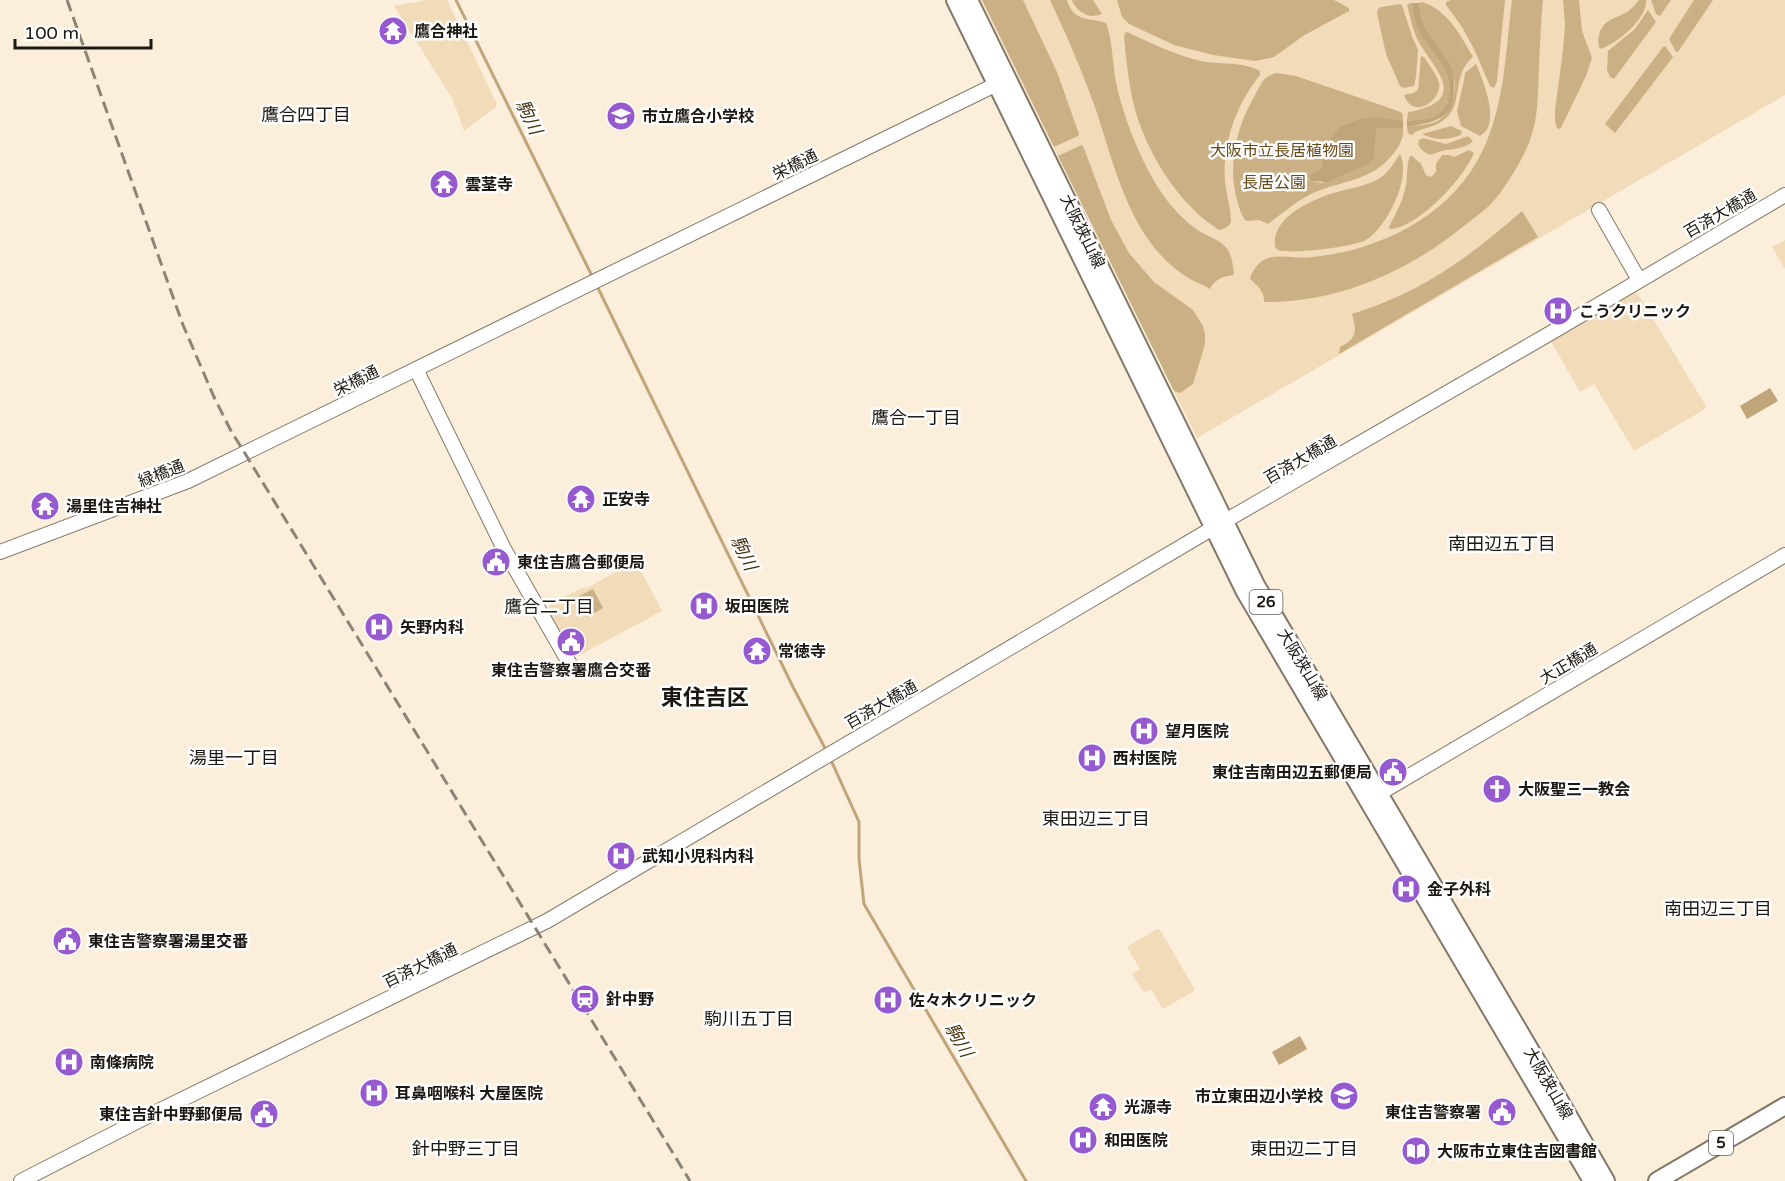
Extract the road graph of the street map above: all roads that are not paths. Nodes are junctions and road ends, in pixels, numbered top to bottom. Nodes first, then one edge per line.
1 (955, 0) edge
2 (969, 0) edge
3 (1002, 81) junction
4 (1785, 195) edge
5 (1599, 210) dead end
6 (1639, 280) junction
7 (416, 369) junction
8 (232, 459) joint
9 (1219, 524) junction
10 (0, 552) edge
11 (1785, 555) edge
12 (571, 666) dead end
13 (1374, 797) junction
14 (1785, 1106) edge
15 (1785, 1117) edge
16 (21, 1181) edge
17 (1592, 1181) edge
18 (1605, 1181) edge
19 (1657, 1181) edge
20 (1676, 1181) edge

1 - 3 main road, 大阪狭山線 / 26
2 - 3 main road, 大阪狭山線 / 26
3 - 7 street, 栄橋通
3 - 9 main road, 大阪狭山線 / 26
4 - 6 street, 百済大橋通
5 - 6 street
6 - 9 street, 百済大橋通
7 - 8 street, 栄橋通
7 - 12 street
8 - 10 street, 緑橋通
9 - 13 main road, 大阪狭山線 / 26
9 - 16 street, 百済大橋通
11 - 13 street, 大正橋通
13 - 17 main road, 大阪狭山線 / 26
13 - 18 main road, 大阪狭山線 / 26
14 - 19 main road, 5
15 - 20 main road, 5

